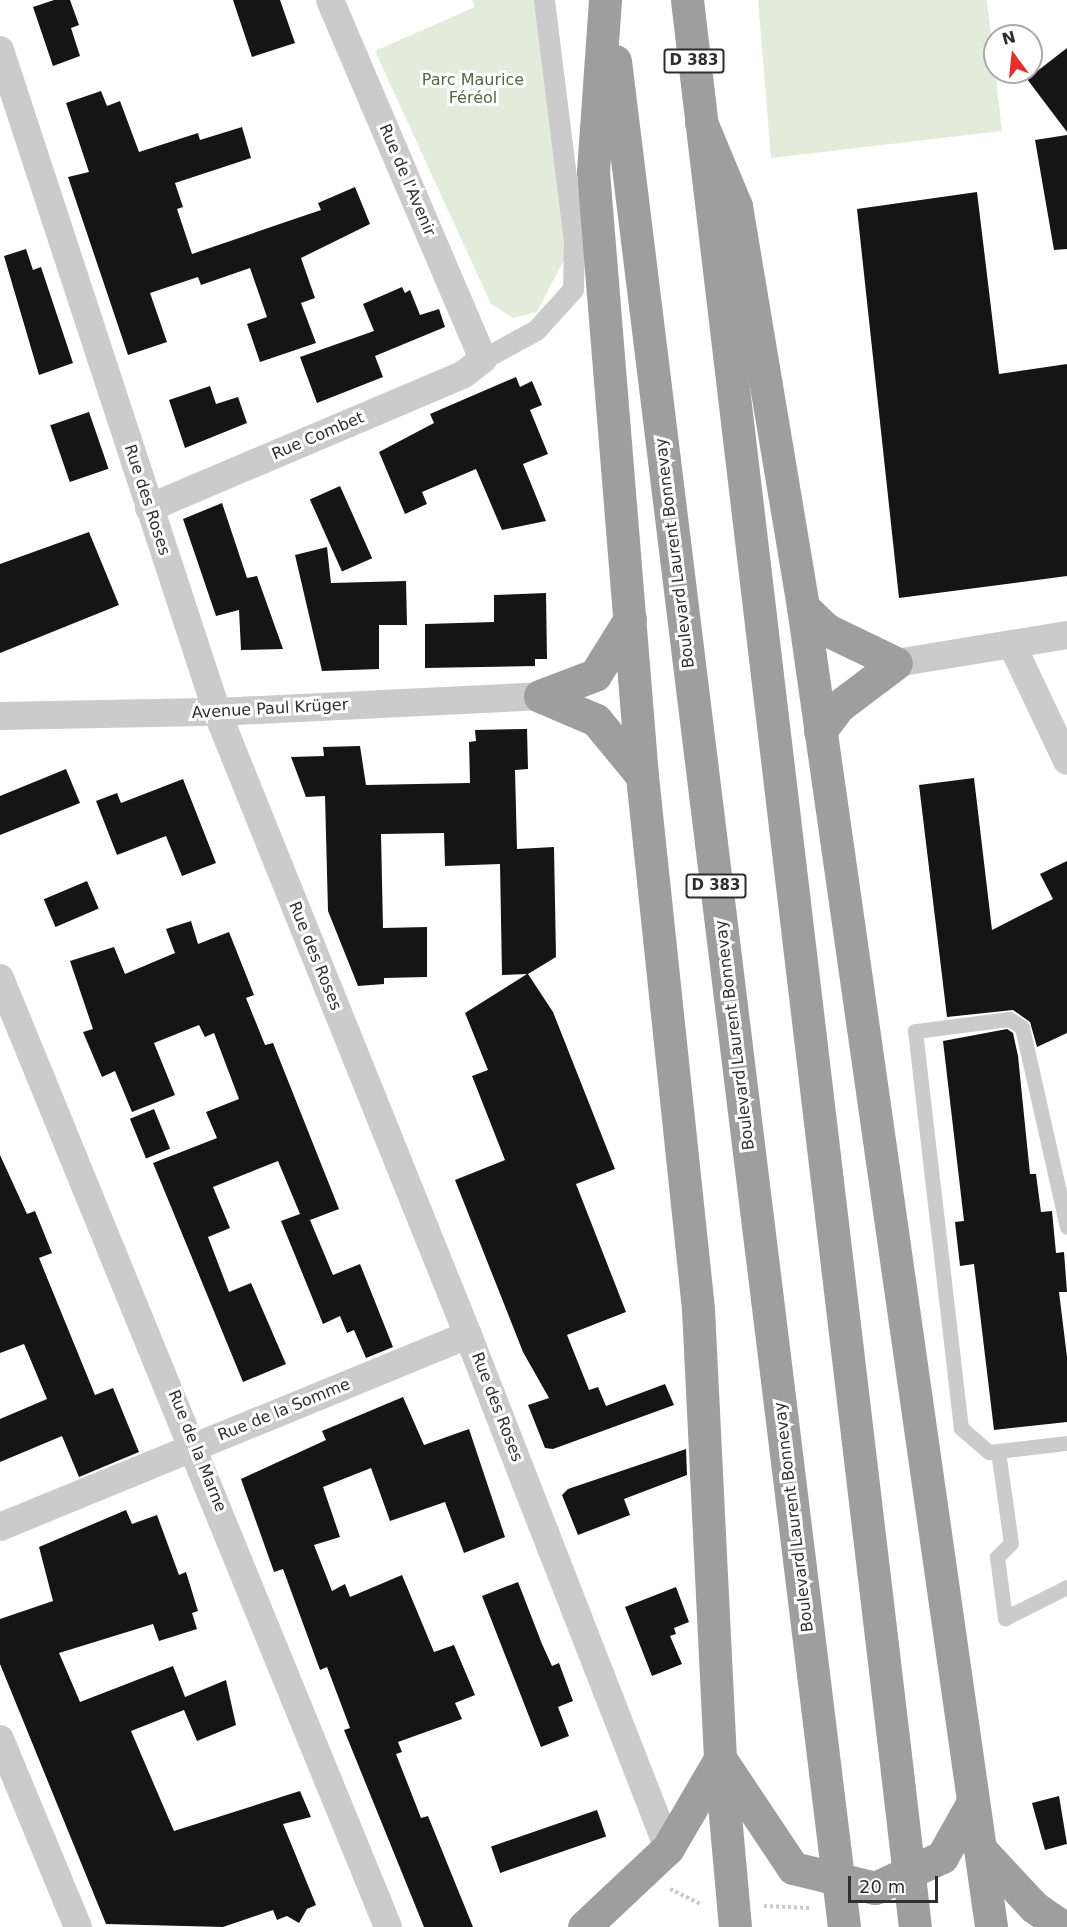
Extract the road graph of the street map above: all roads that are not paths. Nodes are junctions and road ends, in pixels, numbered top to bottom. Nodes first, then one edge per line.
1 (330, 0) edge
2 (544, 0) edge
3 (607, 0) edge
4 (687, 0) edge
5 (0, 51) edge
6 (701, 122) junction
7 (483, 359) junction
8 (149, 508) junction
9 (803, 607) junction
10 (630, 619) junction
11 (1067, 635) edge
12 (1012, 645) junction
13 (896, 663) junction
14 (540, 696) junction
15 (217, 712) junction
16 (0, 716) edge
17 (820, 731) junction
18 (1067, 761) edge
19 (642, 776) junction
20 (0, 978) edge
21 (1067, 1227) edge
22 (468, 1335) junction
23 (1067, 1443) edge
24 (195, 1447) junction
25 (998, 1451) junction
26 (0, 1527) edge
27 (1067, 1587) edge
28 (0, 1738) edge
29 (720, 1759) junction
30 (973, 1802) junction
31 (668, 1848) junction
32 (980, 1849) junction
33 (78, 1927) edge
34 (388, 1927) edge
35 (584, 1927) edge
36 (735, 1927) edge
37 (844, 1927) edge
38 (915, 1927) edge
39 (991, 1927) edge
40 (1063, 1927) edge

1 - 7 street, Rue de l'Avenir
2 - 7 street
3 - 10 highway
3 - 37 highway, Boulevard Laurent Bonnevay / D 383, bridge
4 - 6 highway, D 383
5 - 8 street, Rue des Roses
6 - 9 highway
6 - 38 highway, D 383, bridge
7 - 8 street, Rue Combet
8 - 15 street, Rue des Roses
9 - 13 highway
9 - 17 highway
10 - 14 highway
10 - 19 highway
11 - 12 street
12 - 13 street
12 - 18 street
13 - 17 highway
14 - 15 street, Avenue Paul Krüger
14 - 19 highway
15 - 16 street, Avenue Paul Krüger
15 - 22 street, Rue des Roses
17 - 30 highway
19 - 29 highway
20 - 24 street, Rue de la Marne
21 - 25 lane
22 - 24 street, Rue de la Somme
22 - 31 street, Rue des Roses
23 - 25 lane
24 - 26 street, Rue de la Somme
24 - 34 street, Rue de la Marne
25 - 27 lane
28 - 33 street
29 - 30 highway
29 - 31 highway
29 - 36 highway
30 - 32 highway
31 - 35 highway
32 - 39 highway
32 - 40 highway

